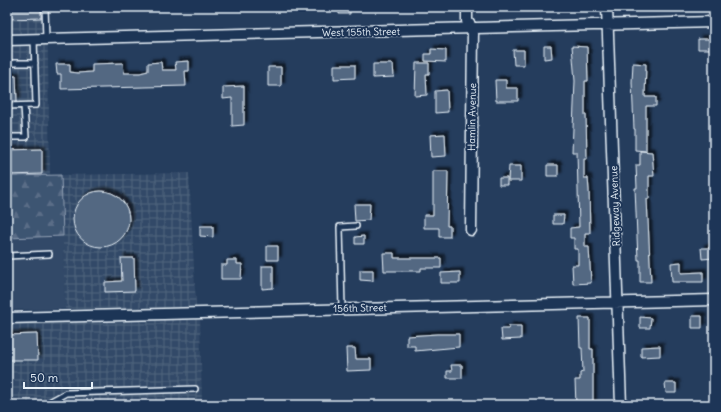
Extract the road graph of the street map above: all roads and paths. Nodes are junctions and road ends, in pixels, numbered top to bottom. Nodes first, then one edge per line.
1 (45, 7) edge
2 (467, 7) edge
3 (606, 7) edge
4 (714, 22) edge
5 (607, 24) junction
6 (473, 29) junction
7 (34, 39) junction
8 (46, 39) junction
9 (7, 40) edge
10 (7, 63) edge
11 (35, 63) junction
12 (7, 106) edge
13 (24, 106) junction
14 (7, 137) edge
15 (356, 226) dead end
16 (471, 230) dead end
17 (49, 254) dead end
18 (7, 256) edge
19 (714, 300) edge
20 (619, 302) junction
21 (342, 308) junction
22 (7, 318) edge
23 (196, 389) dead end
24 (44, 405) edge
25 (621, 405) edge

1 - 8 lane
2 - 6 street, Hamlin Avenue
3 - 5 street, Ridgeway Avenue
4 - 5 street, West 155th Street
5 - 6 street, West 155th Street
5 - 20 street, Ridgeway Avenue
6 - 8 street, West 155th Street
6 - 16 street, Hamlin Avenue
7 - 8 street, West 155th Street
7 - 9 street, West 155th Street
7 - 11 lane
10 - 11 lane
11 - 13 lane
12 - 13 lane
13 - 14 lane
15 - 21 lane
17 - 18 lane
19 - 20 street, 156th Street
20 - 21 street, 156th Street
20 - 25 street, Ridgeway Avenue
21 - 22 street, 156th Street
23 - 24 lane

